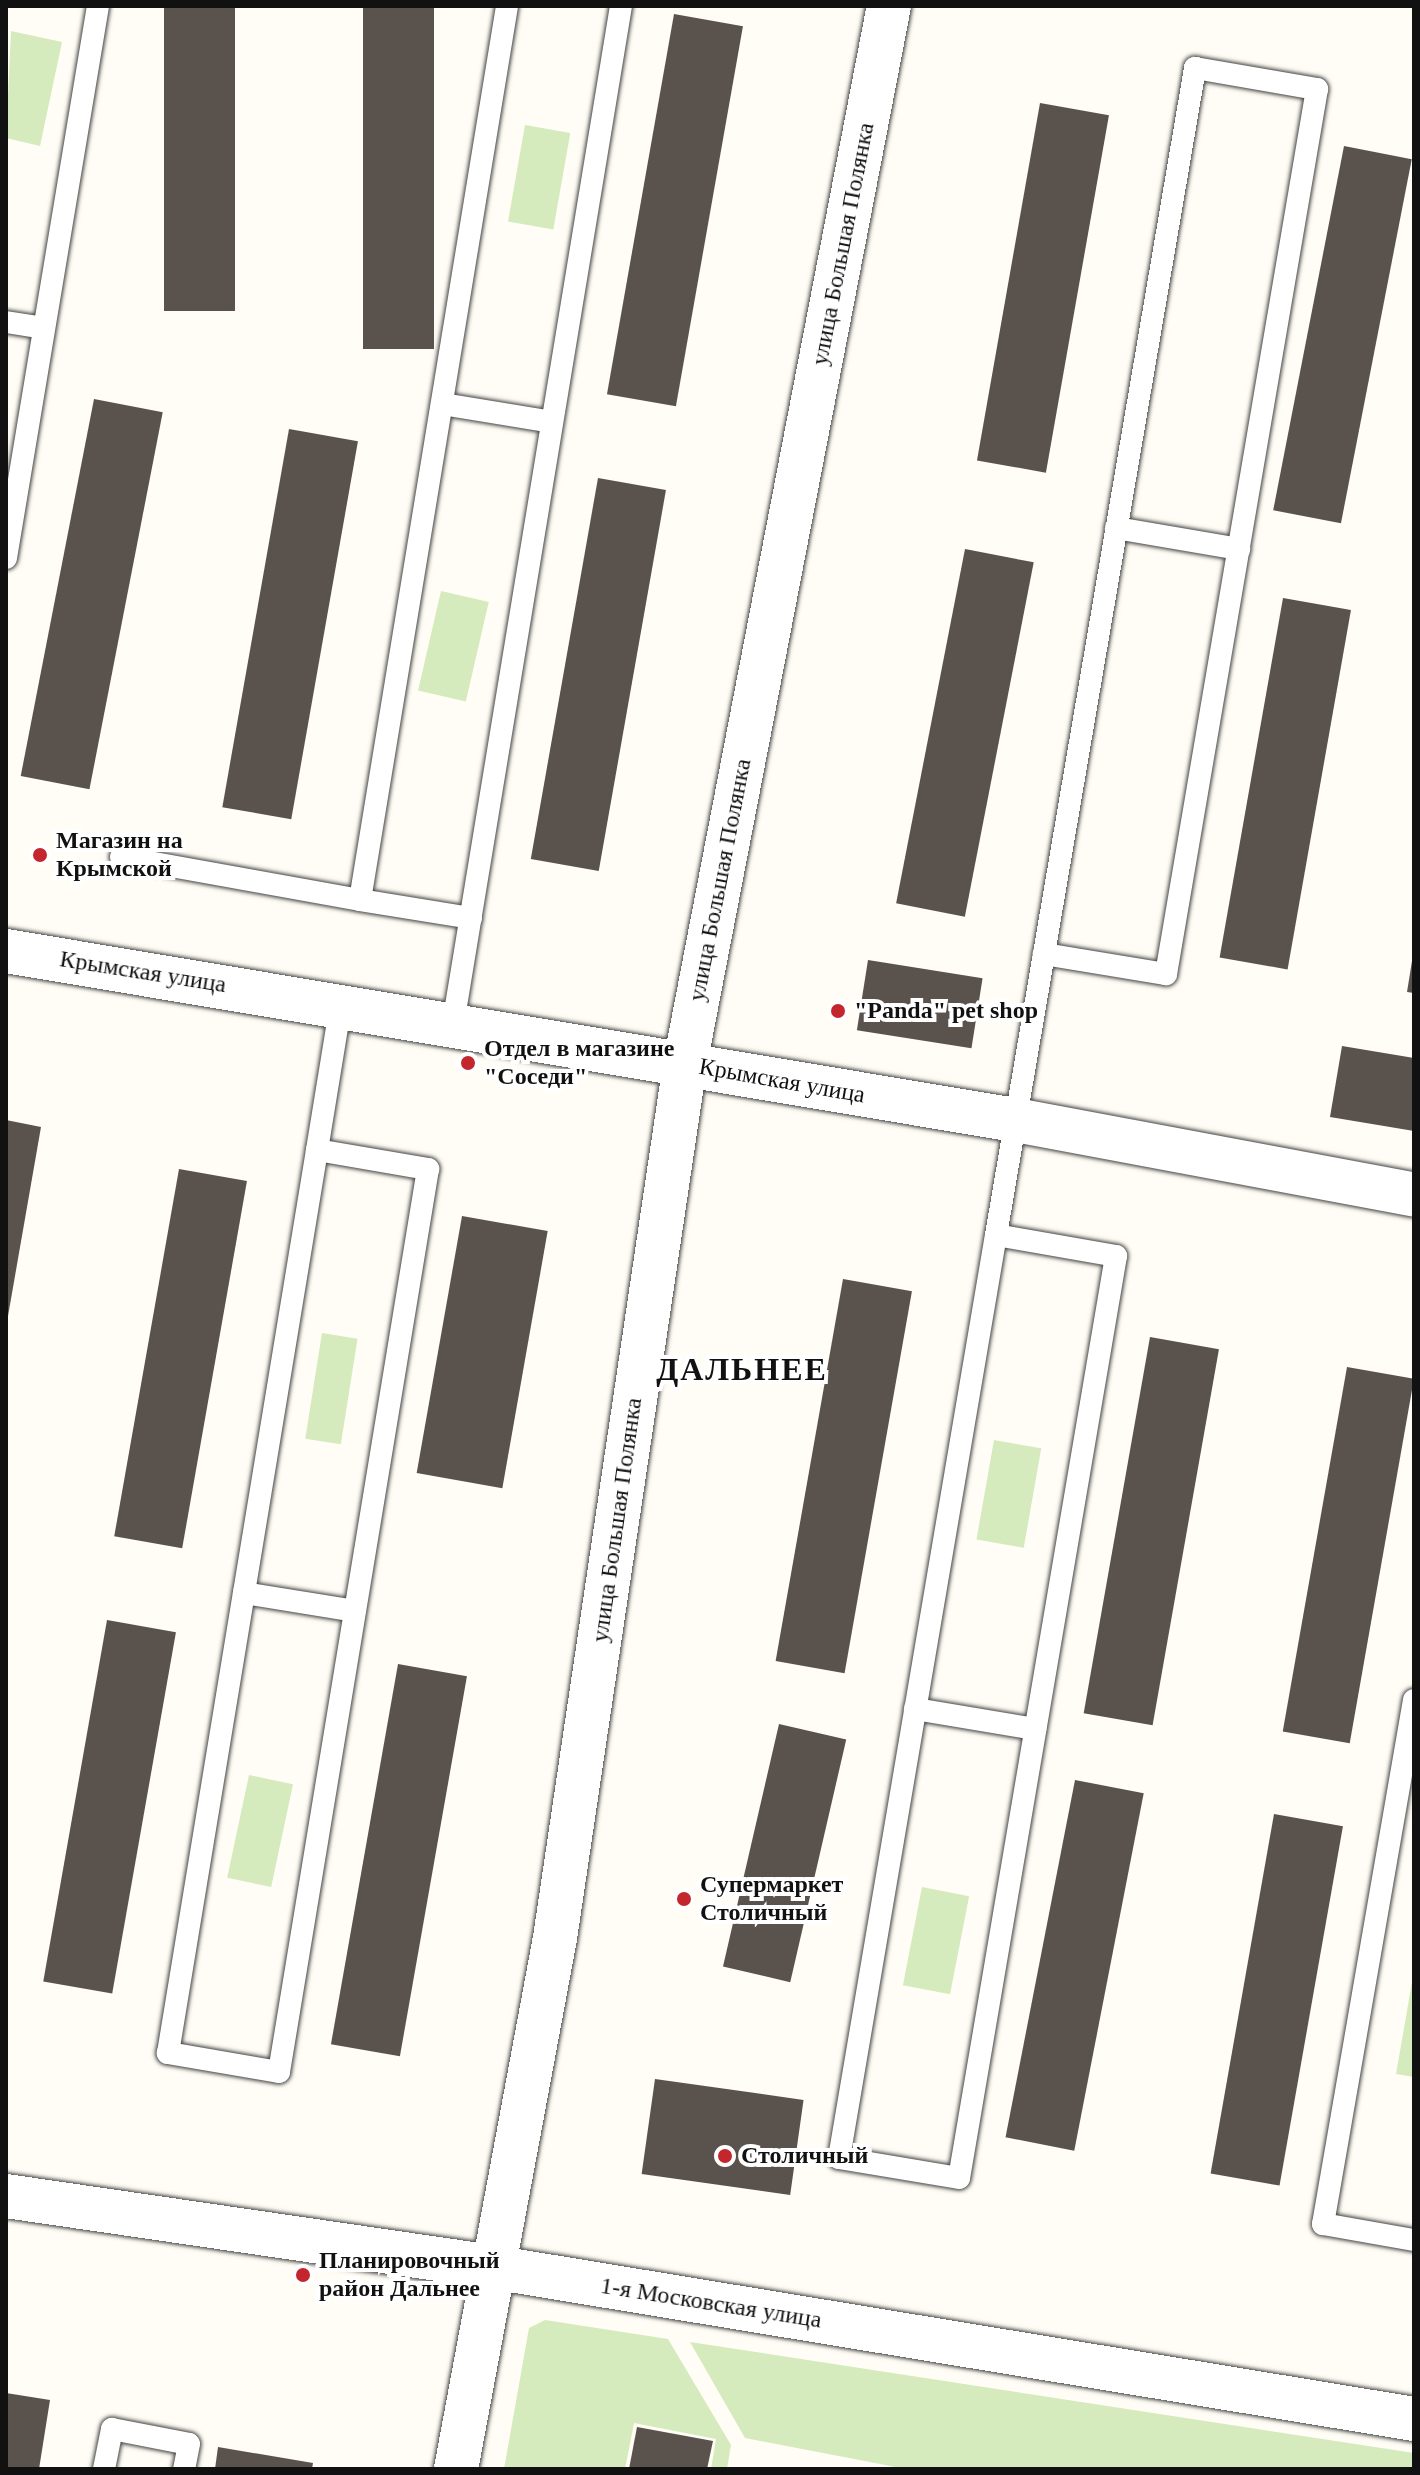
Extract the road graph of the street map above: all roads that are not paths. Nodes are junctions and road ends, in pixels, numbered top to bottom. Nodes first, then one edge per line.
1 (98, 6) edge
2 (507, 6) edge
3 (621, 6) edge
4 (889, 6) edge
5 (6, 322) edge
6 (44, 328) junction
7 (442, 404) junction
8 (552, 422) junction
9 (1116, 528) junction
10 (1239, 549) junction
11 (6, 558) edge
12 (121, 857) dead end
13 (360, 900) junction
14 (471, 918) junction
15 (6, 951) edge
16 (1044, 954) junction
17 (341, 1004) junction
18 (453, 1024) junction
19 (685, 1064) junction
20 (1015, 1120) junction
21 (317, 1150) junction
22 (1414, 1195) edge
23 (996, 1235) junction
24 (244, 1593) junction
25 (355, 1611) junction
26 (1414, 1700) edge
27 (915, 1709) junction
28 (1035, 1729) junction
29 (1407, 1788) edge
30 (6, 2196) edge
31 (1414, 2240) edge
32 (492, 2267) junction
33 (1414, 2419) edge
34 (104, 2469) edge
35 (184, 2469) edge
36 (456, 2469) edge

1 - 6 lane
2 - 7 lane
3 - 8 lane
4 - 19 street, улица Большая Полянка
5 - 6 lane
6 - 11 lane
7 - 8 lane
7 - 13 lane
8 - 14 lane
9 - 10 lane
9 - 10 lane
9 - 16 lane
10 - 16 lane
12 - 13 lane
13 - 14 lane
14 - 18 lane
15 - 17 street, Крымская улица
16 - 20 lane
17 - 18 street, Крымская улица
17 - 21 lane
18 - 19 street, Крымская улица
19 - 20 street, Крымская улица
19 - 32 street, улица Большая Полянка
20 - 22 street, Крымская улица
20 - 23 lane
21 - 24 lane
21 - 25 lane
23 - 27 lane
23 - 28 lane
24 - 25 lane
24 - 25 lane
26 - 29 lane
27 - 28 lane
27 - 28 lane
29 - 31 lane
30 - 32 street, 1-я Московская улица
32 - 33 street, 1-я Московская улица
32 - 36 street, улица Большая Полянка
34 - 35 lane

